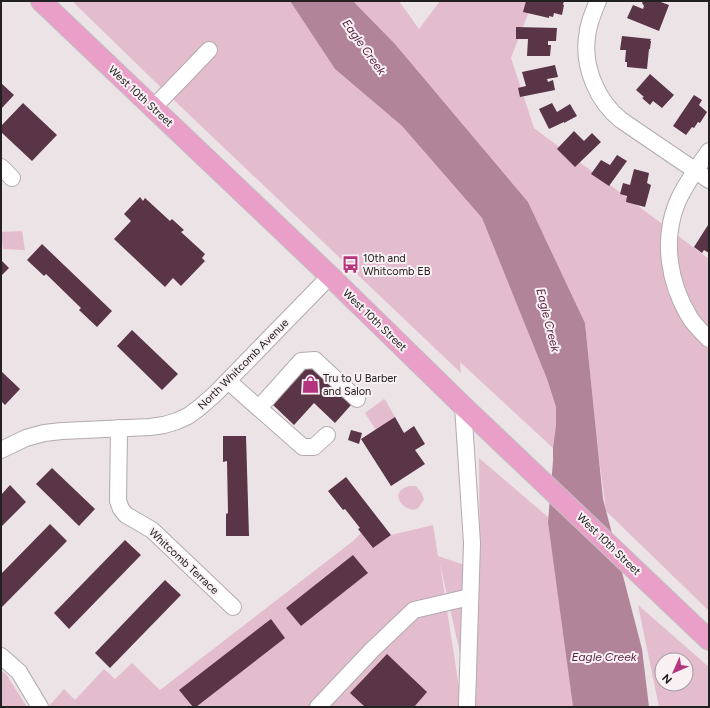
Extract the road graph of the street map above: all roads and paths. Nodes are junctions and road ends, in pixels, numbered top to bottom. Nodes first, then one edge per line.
1 (41, 1) edge
2 (598, 1) edge
3 (208, 50) dead end
4 (153, 108) junction
5 (709, 151) edge
6 (695, 171) junction
7 (709, 180) edge
8 (330, 276) junction
9 (709, 339) edge
10 (228, 381) junction
11 (357, 399) dead end
12 (464, 406) junction
13 (259, 408) junction
14 (119, 428) junction
15 (327, 435) dead end
16 (1, 450) edge
17 (470, 597) junction
18 (233, 607) dead end
19 (706, 637) edge
20 (1, 656) edge
21 (466, 706) edge
22 (40, 707) edge
23 (318, 707) edge

1 - 4 main road, West 10th Street
2 - 6 street
3 - 4 street
4 - 8 main road, West 10th Street
5 - 6 street
6 - 7 street
6 - 9 street
8 - 10 street, North Whitcomb Avenue
8 - 12 main road, West 10th Street
10 - 13 street
10 - 14 street, North Whitcomb Avenue
11 - 13 street
12 - 17 street
12 - 19 main road, West 10th Street
13 - 15 street
14 - 16 street, North Whitcomb Avenue
14 - 18 street, Whitcomb Terrace
17 - 21 street
17 - 23 street
20 - 22 street

